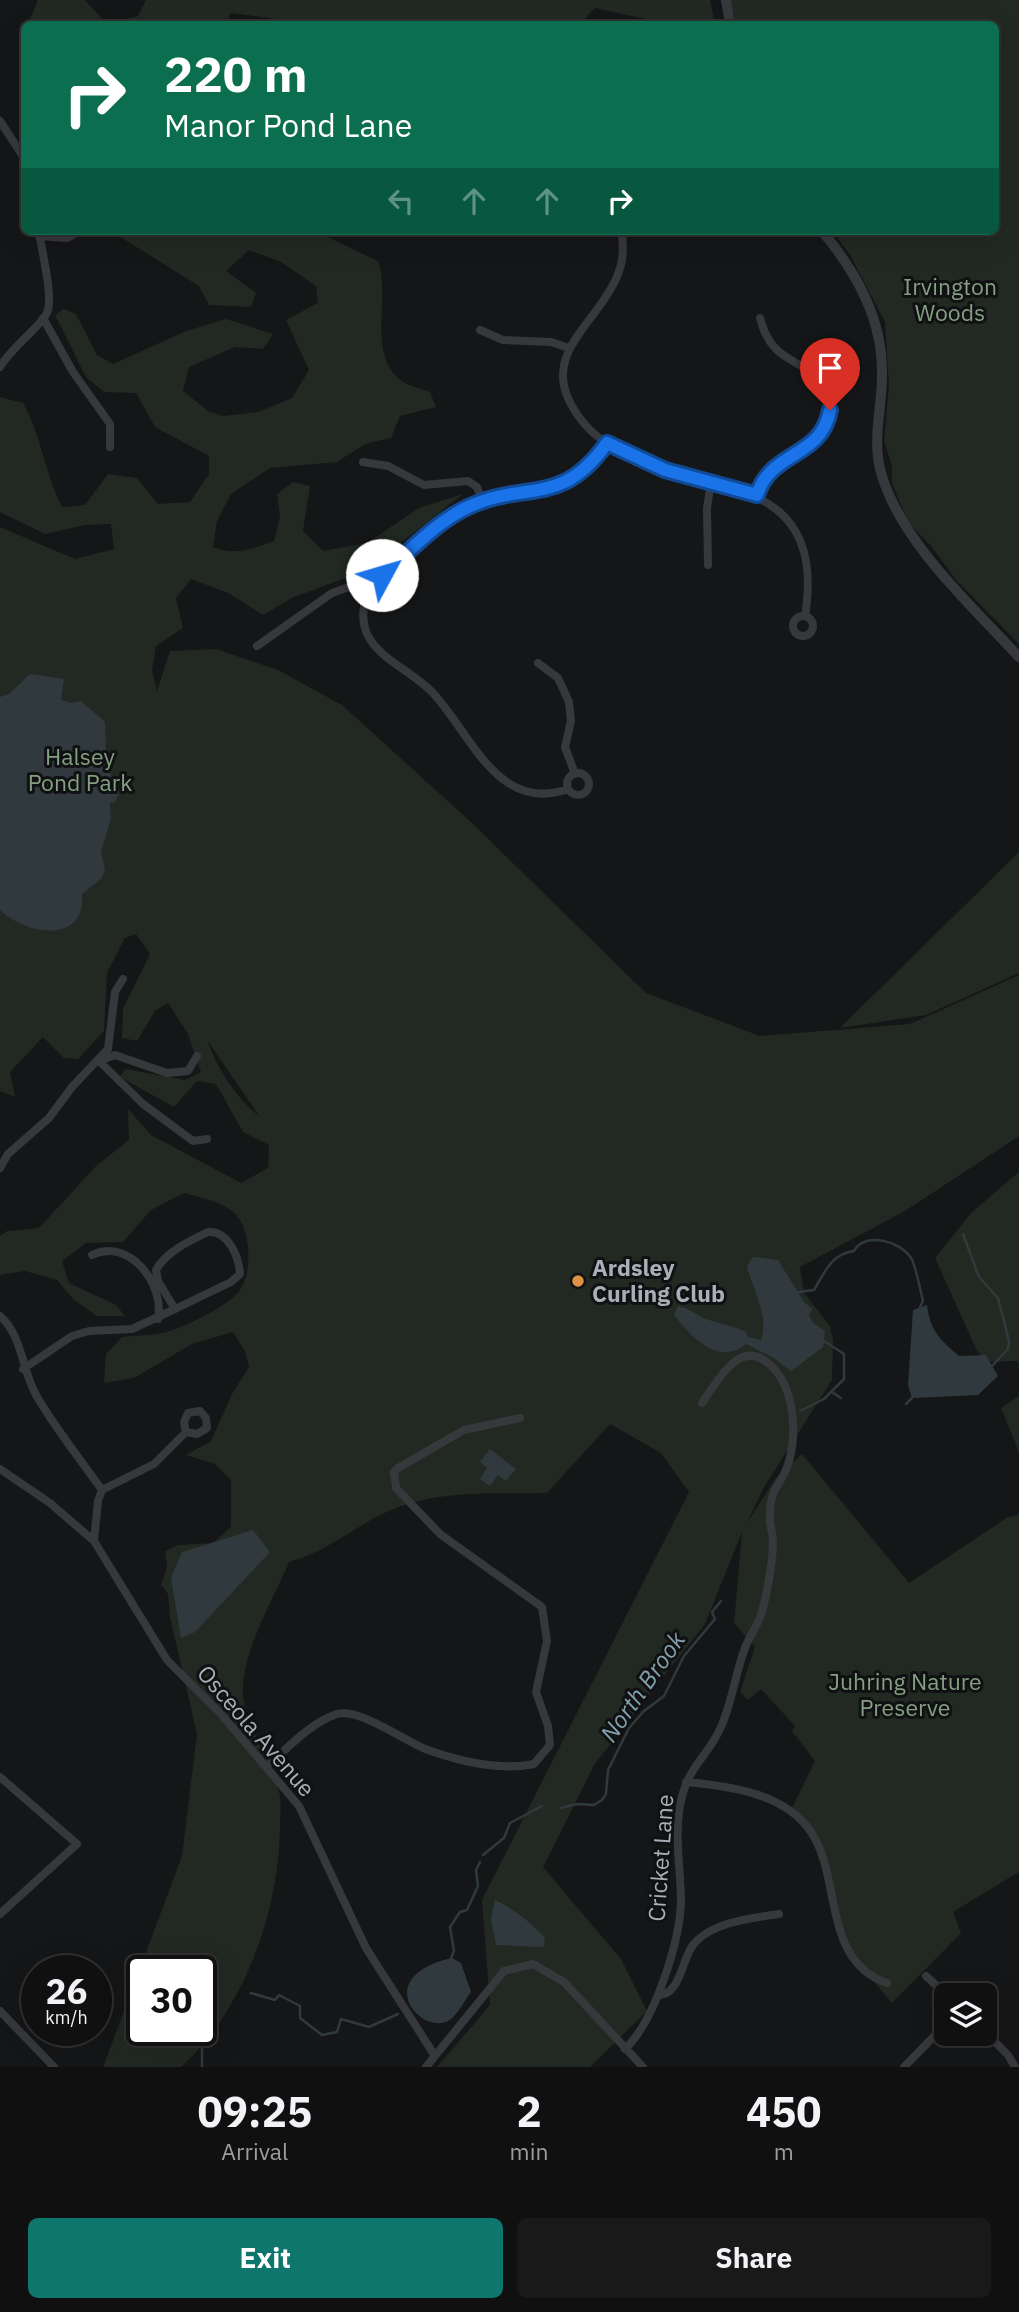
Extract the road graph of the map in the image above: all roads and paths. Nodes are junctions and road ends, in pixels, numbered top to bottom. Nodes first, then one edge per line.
1 (726, 0) edge
2 (730, 21) edge
3 (0, 121) edge
4 (21, 153) edge
5 (39, 235) edge
6 (46, 235) edge
7 (73, 235) edge
8 (621, 235) edge
9 (825, 235) edge
10 (43, 318) junction
11 (760, 318) dead end
12 (480, 330) dead end
13 (569, 348) junction
14 (0, 367) edge
15 (607, 443) junction
16 (110, 447) dead end
17 (363, 462) dead end
18 (711, 482) junction
19 (757, 495) junction
20 (483, 502) junction
21 (708, 565) dead end
22 (368, 592) junction
23 (805, 615) dead end
24 (257, 646) dead end
25 (1019, 657) edge
26 (538, 663) dead end
27 (575, 774) junction
28 (568, 789) junction
29 (123, 979) dead end
30 (197, 1056) dead end
31 (99, 1061) junction
32 (207, 1139) dead end
33 (0, 1168) edge
34 (92, 1255) dead end
35 (175, 1309) junction
36 (0, 1316) edge
37 (158, 1319) junction
38 (23, 1369) junction
39 (702, 1403) dead end
40 (520, 1418) dead end
41 (186, 1432) dead end
42 (0, 1469) edge
43 (102, 1490) junction
44 (94, 1541) junction
45 (266, 1767) junction
46 (0, 1777) edge
47 (686, 1782) junction
48 (0, 1914) edge
49 (779, 1914) dead end
50 (926, 1976) dead end
51 (887, 1983) dead end
52 (934, 1983) edge
53 (659, 1996) junction
54 (0, 2011) edge
55 (934, 2036) edge
56 (997, 2044) edge
57 (625, 2049) junction
58 (435, 2056) junction
59 (54, 2067) edge
60 (426, 2067) edge
61 (643, 2067) edge
62 (904, 2067) edge
63 (1015, 2067) edge

1 - 2 street
3 - 4 street
5 - 10 street
6 - 7 street
8 - 13 street
9 - 25 street
10 - 14 street
10 - 16 street
11 - 19 street
12 - 13 street
13 - 15 street
15 - 18 street
15 - 20 street
17 - 20 street
18 - 19 street
18 - 21 street
19 - 23 street
20 - 22 street
22 - 24 street
22 - 28 street
26 - 27 street
27 - 28 street
27 - 28 street
29 - 31 street
30 - 31 street
31 - 32 street
31 - 33 street
34 - 37 street
35 - 35 street
35 - 37 street
36 - 38 street
37 - 38 street
38 - 43 street
39 - 47 street
40 - 45 street
41 - 43 street
42 - 44 street, Osceola Avenue
43 - 44 street
44 - 45 street, Osceola Avenue
45 - 58 street, Osceola Avenue
46 - 48 street
47 - 51 street
47 - 53 street, Cricket Lane
49 - 53 street
50 - 52 street
53 - 57 street, Cricket Lane
54 - 59 street
55 - 62 street
56 - 63 street
57 - 58 street
57 - 61 street
58 - 60 street

